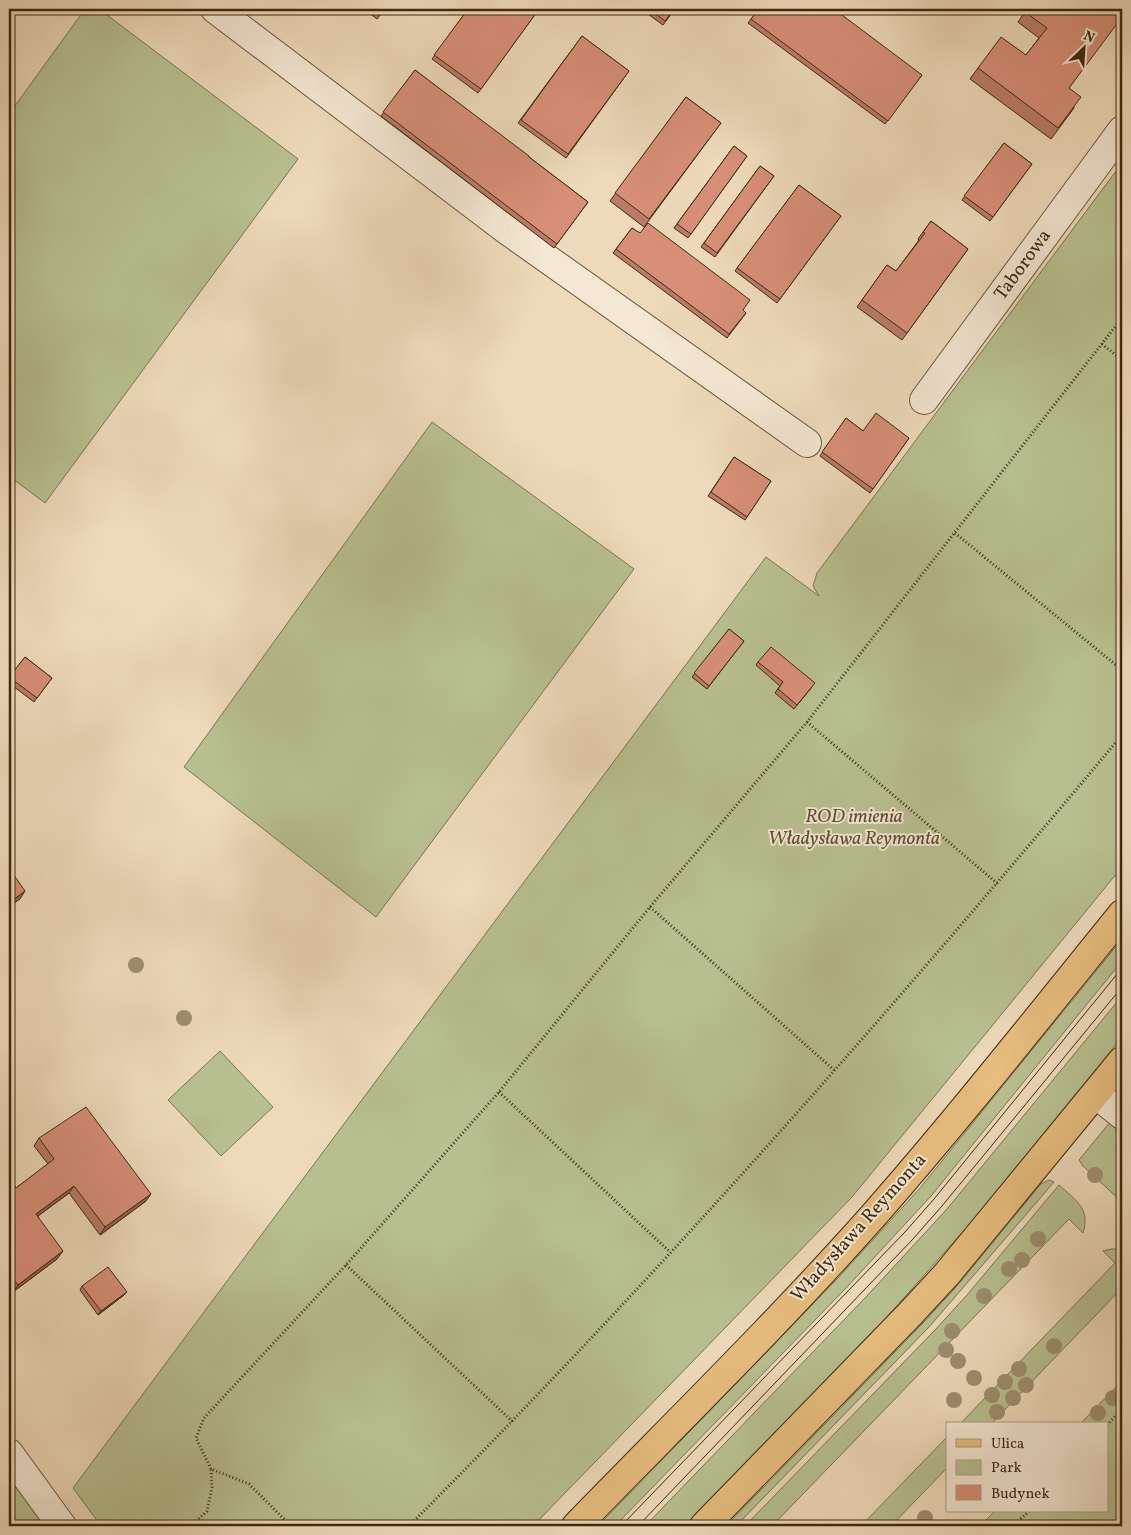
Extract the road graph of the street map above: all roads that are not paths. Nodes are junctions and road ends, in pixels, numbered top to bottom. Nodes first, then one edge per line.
1 (215, 9) edge
2 (1122, 130) edge
3 (924, 400) dead end
4 (807, 443) dead end
5 (1122, 914) edge
6 (1122, 1061) edge
7 (1096, 1094) junction
8 (1122, 1115) edge
9 (9, 1453) edge
10 (62, 1526) edge
11 (576, 1526) edge
12 (704, 1526) edge

1 - 4 street
2 - 3 street, Taborowa
5 - 11 main road, Władysława Reymonta
6 - 7 main road
7 - 8 street
7 - 12 main road
9 - 10 street

